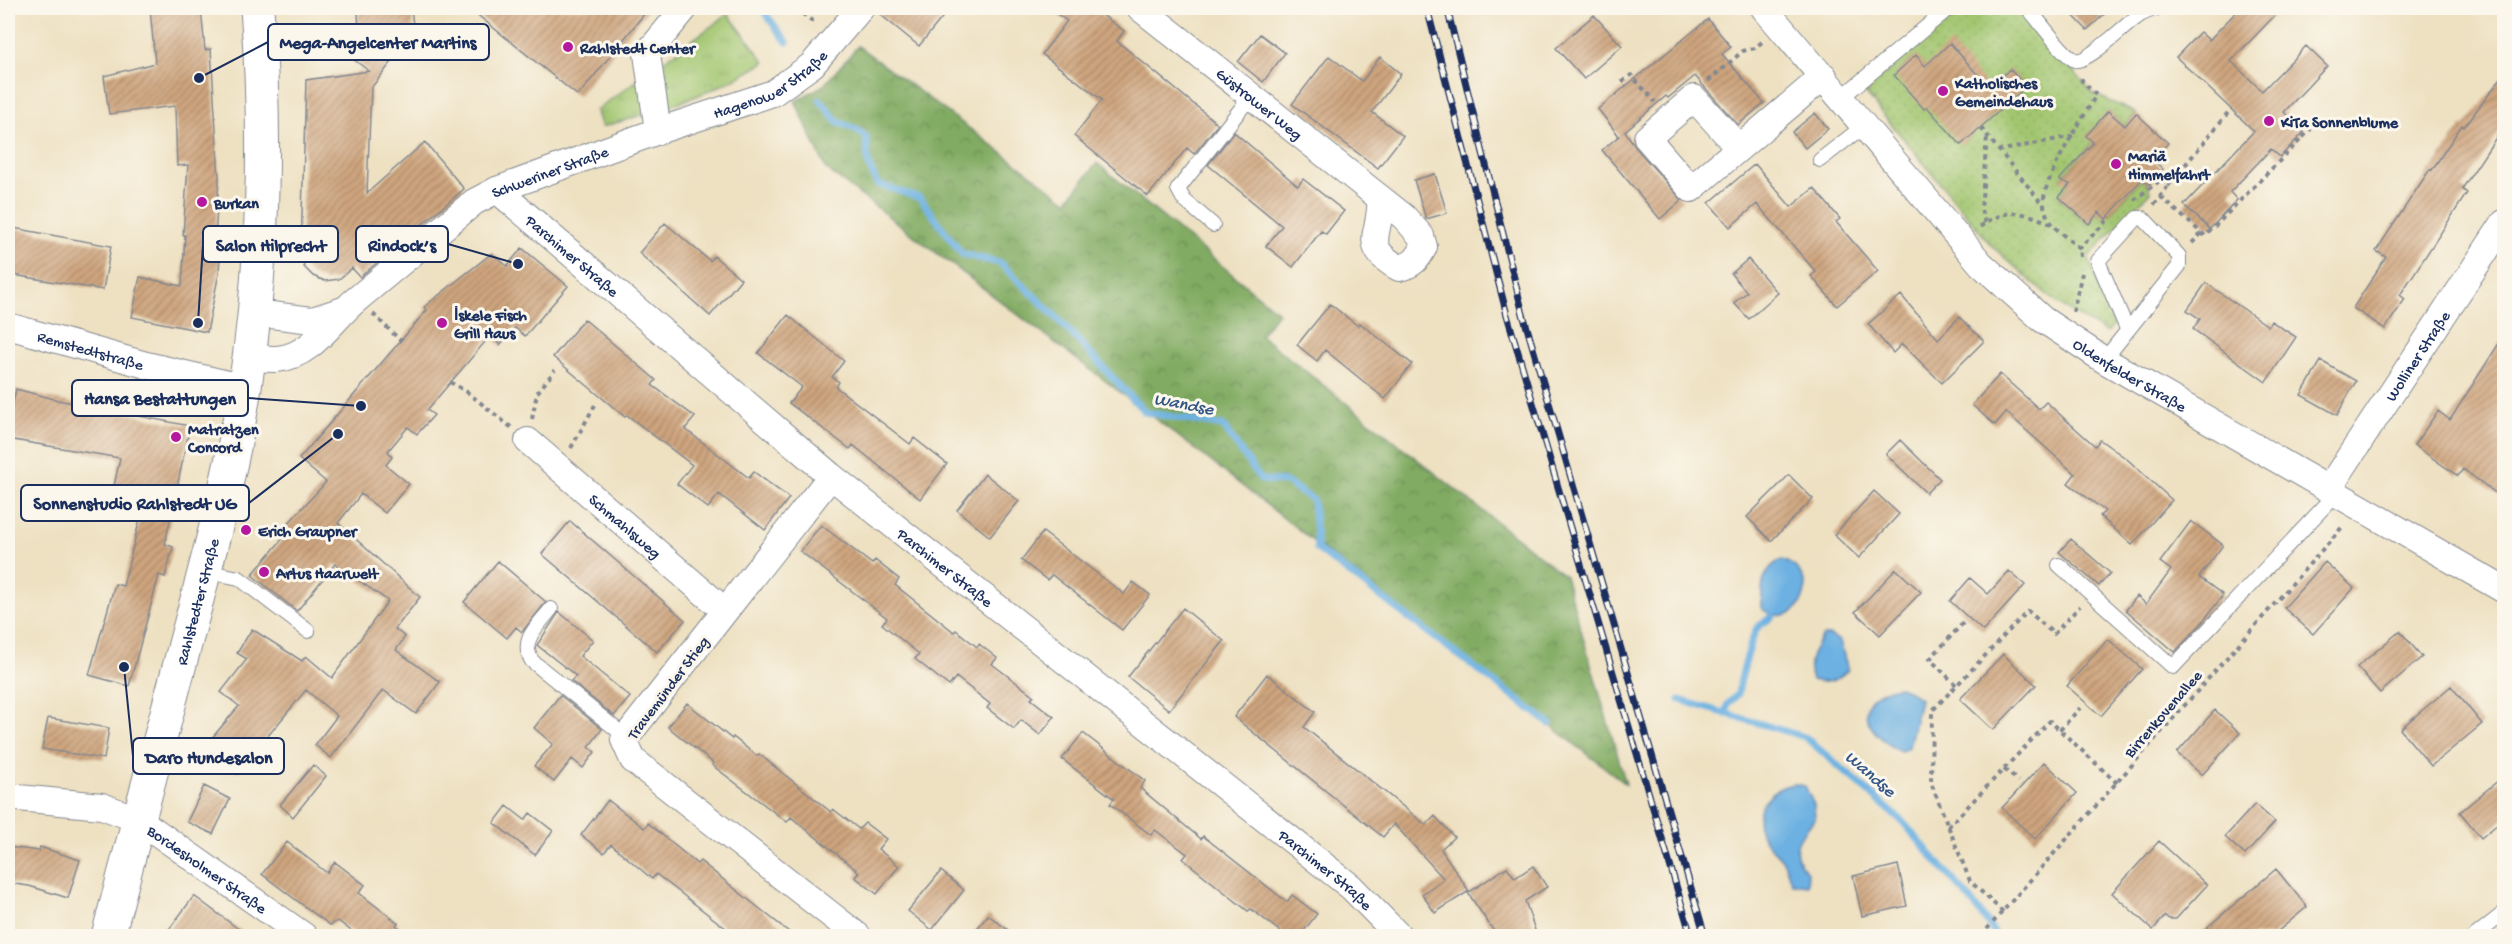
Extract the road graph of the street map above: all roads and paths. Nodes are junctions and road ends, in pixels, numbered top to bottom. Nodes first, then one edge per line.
1 (257, 8) edge
2 (684, 8) edge
3 (861, 8) edge
4 (1140, 8) edge
5 (1764, 8) edge
6 (1949, 8) edge
7 (2028, 8) edge
8 (2157, 8) edge
9 (1781, 27) junction
10 (2079, 60) junction
11 (1824, 76) junction
12 (1622, 82) dead end
13 (1251, 96) junction
14 (1695, 98) junction
15 (1842, 98) junction
16 (2231, 109) dead end
17 (1669, 119) junction
18 (1865, 125) junction
19 (1981, 128) dead end
20 (2311, 129) dead end
21 (658, 131) junction
22 (1987, 136) junction
23 (2074, 136) junction
24 (1739, 148) junction
25 (1998, 151) junction
26 (1820, 160) dead end
27 (2168, 186) dead end
28 (497, 190) junction
29 (2161, 197) dead end
30 (1380, 198) dead end
31 (2044, 206) junction
32 (1985, 223) junction
33 (2505, 223) edge
34 (2052, 224) junction
35 (1213, 225) dead end
36 (1961, 242) junction
37 (350, 304) junction
38 (255, 313) junction
39 (8, 326) edge
40 (2127, 329) junction
41 (2067, 336) junction
42 (400, 341) dead end
43 (2104, 360) junction
44 (555, 370) dead end
45 (247, 373) junction
46 (450, 382) dead end
47 (595, 405) dead end
48 (528, 441) junction
49 (559, 468) junction
50 (831, 476) junction
51 (2333, 490) junction
52 (2360, 506) junction
53 (2059, 565) dead end
54 (205, 570) junction
55 (2505, 590) edge
56 (2091, 594) junction
57 (551, 609) dead end
58 (724, 610) junction
59 (1963, 623) dead end
60 (308, 631) dead end
61 (1956, 686) junction
62 (2080, 708) dead end
63 (2060, 730) junction
64 (626, 737) junction
65 (2004, 768) junction
66 (2018, 781) dead end
67 (2117, 783) junction
68 (8, 797) edge
69 (140, 820) junction
70 (1948, 827) junction
71 (2003, 912) junction
72 (2505, 913) edge
73 (108, 936) edge
74 (304, 936) edge
75 (858, 936) edge
76 (1399, 936) edge
77 (1981, 936) edge
78 (2475, 936) edge

1 - 38 main road, Rahlstedter Straße
2 - 21 street
3 - 21 street, Hagenower Straße
4 - 13 street, Güstrower Weg
5 - 9 street, Oldenfelder Straße
6 - 15 lane
7 - 10 lane
8 - 10 lane
9 - 11 street, Oldenfelder Straße
9 - 14 path
10 - 23 path
11 - 15 street, Oldenfelder Straße
11 - 24 street
12 - 17 path
13 - 30 street, Güstrower Weg
13 - 35 lane
14 - 17 street
14 - 24 street
15 - 18 street, Oldenfelder Straße
16 - 27 path
17 - 24 street
18 - 26 lane
18 - 36 street, Oldenfelder Straße
19 - 22 path
20 - 29 path
21 - 28 street, Schweriner Straße
22 - 25 path
22 - 32 path
23 - 25 path
23 - 31 path
25 - 31 path
28 - 37 street, Schweriner Straße
28 - 50 street, Parchimer Straße
31 - 34 path
32 - 34 path
32 - 36 path
33 - 51 street, Wolliner Straße
34 - 41 path
36 - 41 street, Oldenfelder Straße
37 - 38 street, Schweriner Straße
37 - 42 path
37 - 45 street, Schweriner Straße
38 - 45 main road, Rahlstedter Straße
39 - 45 street, Remstedtstraße
40 - 40 lane
40 - 43 lane
41 - 43 street, Oldenfelder Straße
43 - 51 street, Oldenfelder Straße
44 - 48 path
45 - 54 main road, Rahlstedter Straße
46 - 48 path
47 - 49 path
48 - 49 street, Schmahlsweg
49 - 58 street, Schmahlsweg
50 - 58 street, Travemünder Stieg
50 - 76 street, Parchimer Straße
51 - 52 street, Oldenfelder Straße
51 - 56 lane
52 - 55 street, Oldenfelder Straße
52 - 67 path, Birrenkovenallee
53 - 56 lane
54 - 60 lane
54 - 69 main road, Rahlstedter Straße
56 - 61 path
57 - 64 lane
58 - 64 street, Travemünder Stieg
59 - 61 path
61 - 70 path
62 - 63 path
63 - 65 path
63 - 67 path
64 - 75 street, Travemünder Stieg
65 - 66 path
65 - 70 path
67 - 71 path, Birrenkovenallee
68 - 69 street
69 - 73 main road, Rahlstedter Straße
69 - 74 street, Bordesholmer Straße
70 - 71 path
71 - 77 path, Birrenkovenallee
72 - 78 lane

